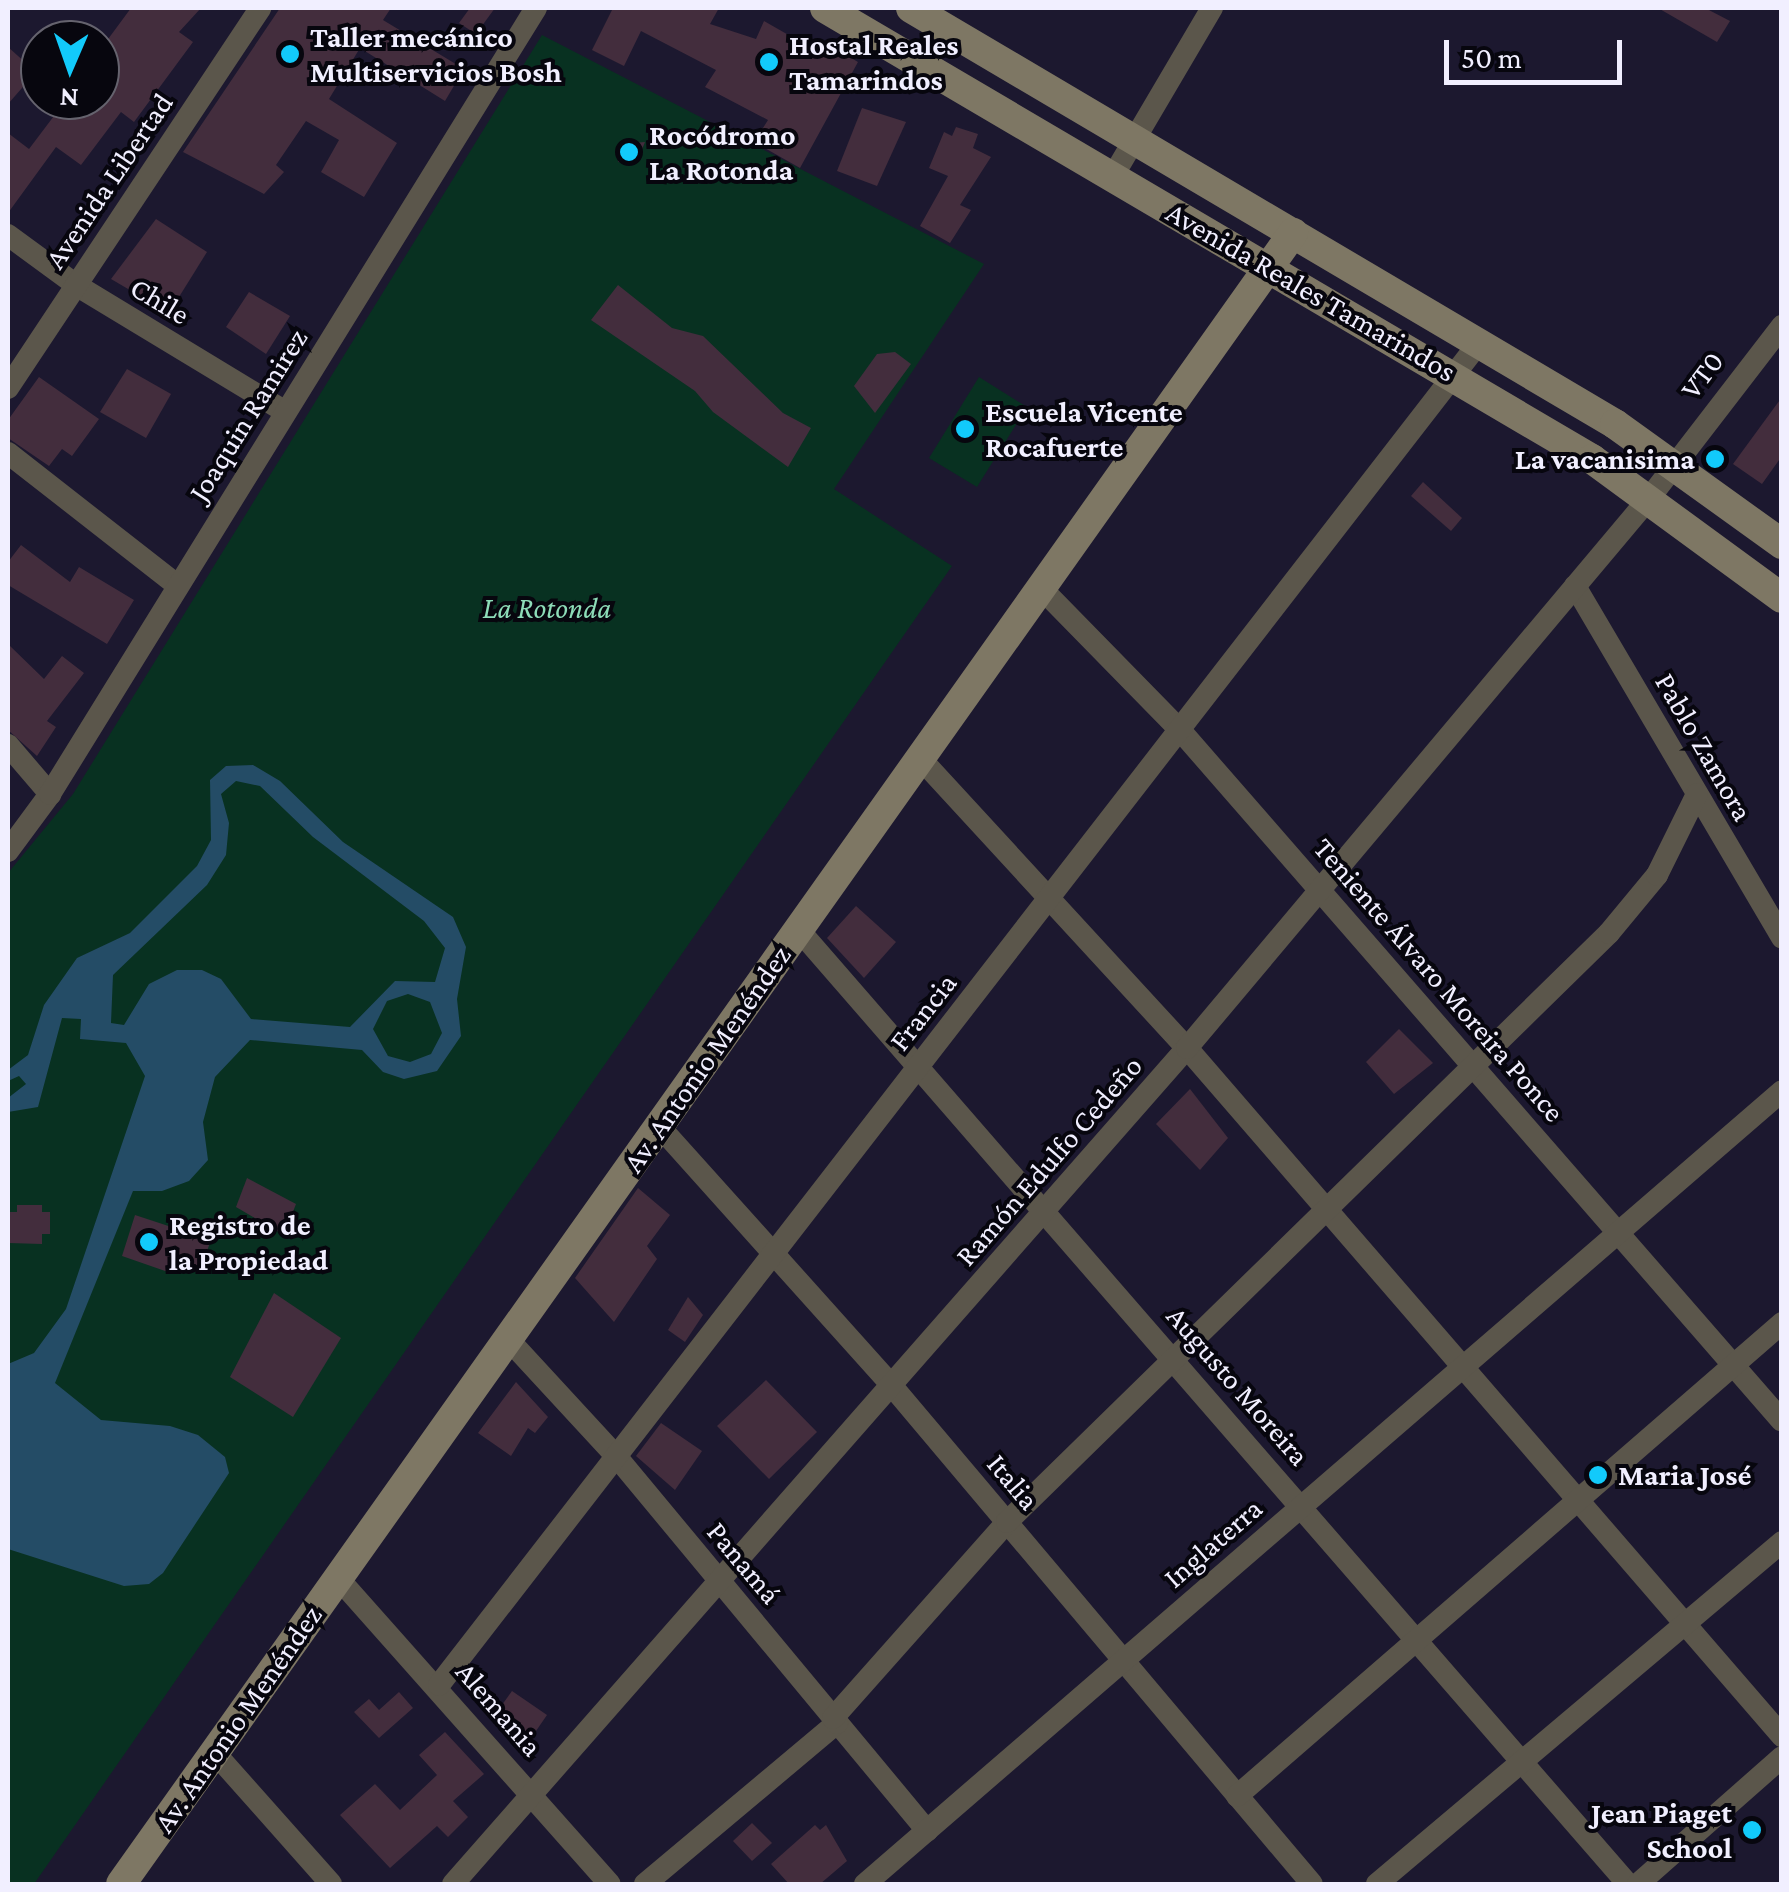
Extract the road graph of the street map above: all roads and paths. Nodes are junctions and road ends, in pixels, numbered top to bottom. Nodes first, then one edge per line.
1 (260, 8) edge
2 (536, 8) edge
3 (825, 8) edge
4 (911, 8) edge
5 (1212, 8) edge
6 (1135, 141) junction
7 (1113, 176) junction
8 (1293, 233) junction
9 (8, 235) edge
10 (1269, 266) junction
11 (76, 284) junction
12 (1782, 326) edge
13 (1478, 344) junction
14 (1454, 376) junction
15 (8, 388) edge
16 (286, 412) junction
17 (8, 453) edge
18 (1675, 463) junction
19 (1651, 496) junction
20 (1782, 544) edge
21 (178, 586) junction
22 (1575, 586) junction
23 (1041, 588) junction
24 (1782, 598) edge
25 (1180, 730) junction
26 (8, 745) edge
27 (920, 758) junction
28 (50, 794) junction
29 (1697, 794) junction
30 (8, 851) edge
31 (1320, 889) junction
32 (1050, 898) junction
33 (798, 930) junction
34 (1782, 938) edge
35 (1187, 1048) junction
36 (919, 1066) junction
37 (1473, 1066) junction
38 (1782, 1092) edge
39 (659, 1126) junction
40 (1325, 1210) junction
41 (1045, 1212) junction
42 (1618, 1232) junction
43 (772, 1255) junction
44 (1782, 1323) edge
45 (508, 1339) junction
46 (1174, 1358) junction
47 (1732, 1363) junction
48 (1462, 1367) junction
49 (892, 1386) junction
50 (1782, 1421) edge
51 (616, 1456) junction
52 (1576, 1498) junction
53 (1303, 1505) junction
54 (1006, 1522) junction
55 (1782, 1542) edge
56 (338, 1578) junction
57 (720, 1582) junction
58 (1684, 1624) junction
59 (1418, 1636) junction
60 (1122, 1662) junction
61 (439, 1685) junction
62 (835, 1721) junction
63 (1782, 1736) edge
64 (214, 1752) junction
65 (1782, 1757) edge
66 (1526, 1764) junction
67 (534, 1795) junction
68 (1238, 1796) junction
69 (927, 1831) junction
70 (120, 1884) edge
71 (331, 1884) edge
72 (453, 1884) edge
73 (610, 1884) edge
74 (645, 1884) edge
75 (865, 1884) edge
76 (1312, 1884) edge
77 (1377, 1884) edge
78 (1628, 1884) edge
79 (1638, 1884) edge

1 - 11 street, Avenida Libertad
2 - 16 street, Joaquin Ramirez
3 - 7 main road, Avenida Reales Tamarindos
4 - 6 main road, Avenida Reales Tamarindos
5 - 6 street
6 - 7 street
6 - 8 main road, Avenida Reales Tamarindos
7 - 10 main road, Avenida Reales Tamarindos
8 - 10 main road, Av. Antonio Menéndez
8 - 13 main road, Avenida Reales Tamarindos
9 - 11 street, Chile
10 - 14 main road, Avenida Reales Tamarindos
10 - 23 main road, Av. Antonio Menéndez
11 - 15 street, Avenida Libertad
11 - 16 street, Chile
12 - 18 street, VT0
13 - 14 street, Francia
13 - 18 main road, Avenida Reales Tamarindos
14 - 19 main road, Avenida Reales Tamarindos
14 - 25 street, Francia
16 - 21 street, Joaquin Ramirez
17 - 21 street
18 - 19 street, Ramón Edulfo Cedeño
18 - 20 main road, Avenida Reales Tamarindos
19 - 22 street, Ramón Edulfo Cedeño
19 - 24 main road, Avenida Reales Tamarindos
21 - 28 street, Joaquin Ramirez
22 - 29 street, Pablo Zamora
22 - 31 street, Ramón Edulfo Cedeño
23 - 25 street, Teniente Álvaro Moreira Ponce
23 - 27 main road, Av. Antonio Menéndez
25 - 31 street, Teniente Álvaro Moreira Ponce
25 - 32 street, Francia
26 - 28 street
27 - 32 street
27 - 33 main road, Av. Antonio Menéndez
28 - 30 street, Joaquin Ramirez
29 - 34 street, Pablo Zamora
29 - 37 street
31 - 35 street, Ramón Edulfo Cedeño
31 - 37 street, Teniente Álvaro Moreira Ponce
32 - 35 street
32 - 36 street, Francia
33 - 36 street, Augusto Moreira
33 - 39 main road, Av. Antonio Menéndez
35 - 40 street
35 - 41 street, Ramón Edulfo Cedeño
36 - 41 street, Augusto Moreira
36 - 43 street, Francia
37 - 40 street
37 - 42 street, Teniente Álvaro Moreira Ponce
38 - 42 street, Inglaterra
39 - 43 street, Italia
39 - 45 main road, Av. Antonio Menéndez
40 - 46 street
40 - 48 street
41 - 46 street, Augusto Moreira
41 - 49 street, Ramón Edulfo Cedeño
42 - 47 street, Teniente Álvaro Moreira Ponce
42 - 48 street, Inglaterra
43 - 49 street, Italia
43 - 51 street, Francia
44 - 47 street
45 - 51 street, Panamá
45 - 56 main road, Av. Antonio Menéndez
46 - 53 street, Augusto Moreira
46 - 54 street
47 - 50 street, Teniente Álvaro Moreira Ponce
47 - 52 street
48 - 52 street
48 - 53 street, Inglaterra
49 - 54 street, Italia
49 - 57 street, Ramón Edulfo Cedeño
51 - 57 street, Panamá
51 - 61 street, Francia
52 - 58 street
52 - 59 street
53 - 59 street, Augusto Moreira
53 - 60 street, Inglaterra
54 - 60 street, Italia
54 - 62 street
55 - 58 street
56 - 61 street, Alemania
56 - 64 main road, Av. Antonio Menéndez
57 - 62 street, Panamá
57 - 67 street, Ramón Edulfo Cedeño
58 - 63 street
58 - 66 street
59 - 66 street, Augusto Moreira
59 - 68 street
60 - 68 street, Italia
60 - 69 street, Inglaterra
61 - 67 street, Alemania
62 - 69 street, Panamá
62 - 74 street
64 - 70 main road, Av. Antonio Menéndez
64 - 71 street
65 - 79 street
66 - 77 street
66 - 78 street, Augusto Moreira
67 - 72 street, Ramón Edulfo Cedeño
67 - 73 street, Alemania
68 - 76 street, Italia
69 - 75 street, Inglaterra

